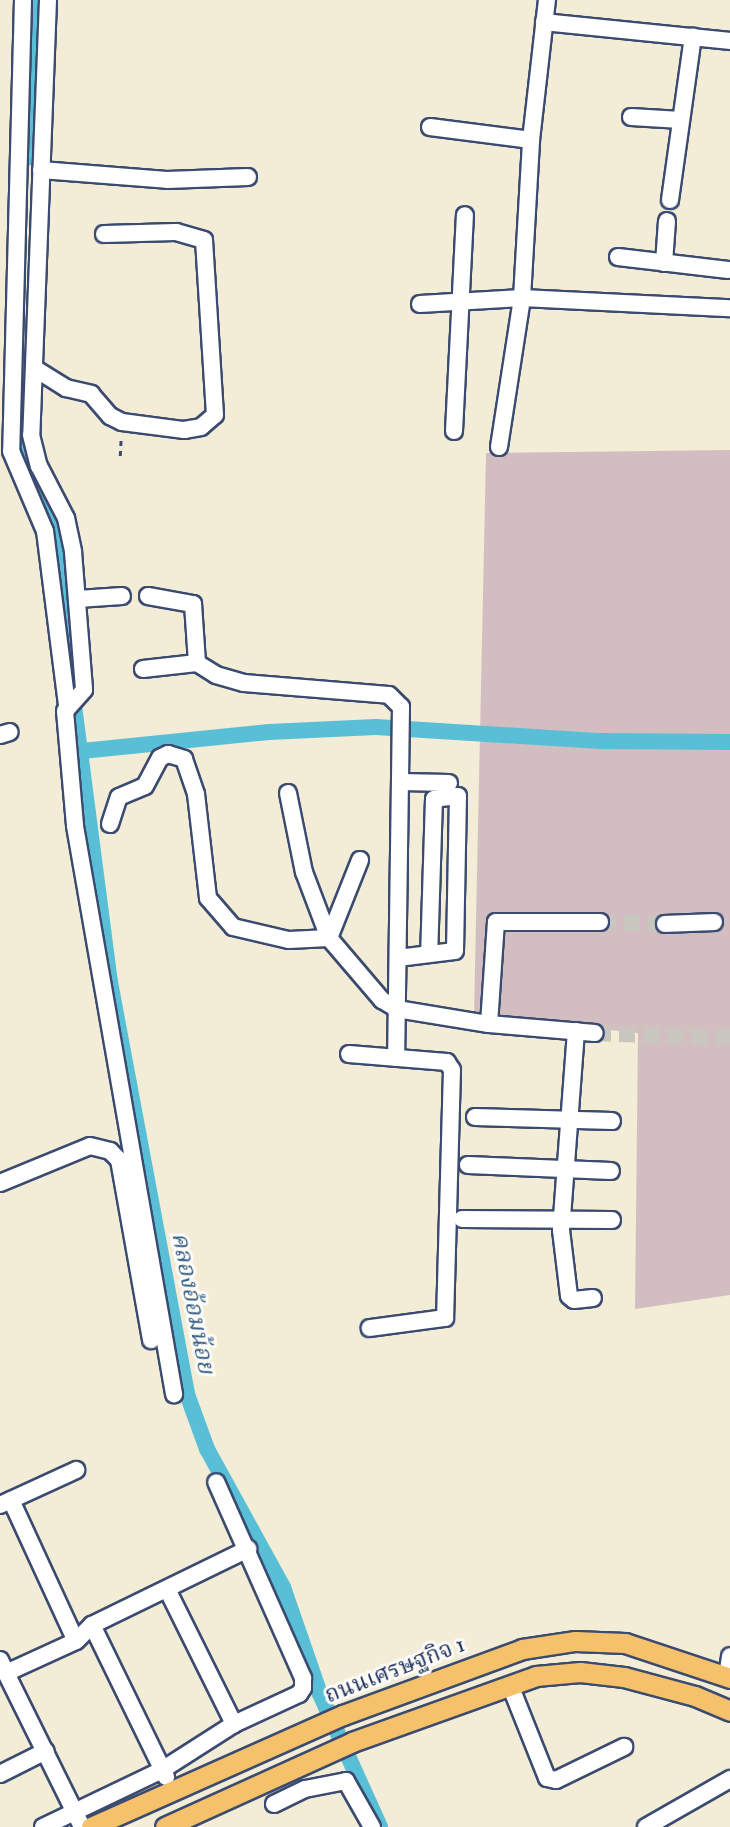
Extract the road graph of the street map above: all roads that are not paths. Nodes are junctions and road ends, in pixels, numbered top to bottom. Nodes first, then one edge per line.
1 (23, 0) edge
2 (48, 0) edge
3 (547, 0) edge
4 (544, 22) junction
5 (693, 37) junction
6 (730, 41) edge
7 (631, 117) dead end
8 (681, 120) junction
9 (430, 127) dead end
10 (531, 140) junction
11 (41, 170) junction
12 (248, 177) dead end
13 (670, 200) dead end
14 (465, 215) dead end
15 (667, 221) dead end
16 (104, 234) dead end
17 (618, 257) dead end
18 (664, 262) junction
19 (728, 270) dead end
20 (522, 298) junction
21 (461, 301) junction
22 (420, 304) dead end
23 (730, 308) edge
24 (34, 368) junction
25 (454, 431) dead end
26 (499, 447) dead end
27 (122, 596) dead end
28 (148, 596) dead end
29 (78, 599) junction
30 (197, 663) junction
31 (143, 669) dead end
32 (73, 702) junction
33 (401, 782) junction
34 (449, 783) dead end
35 (288, 793) dead end
36 (110, 824) dead end
37 (360, 860) dead end
38 (600, 922) tunnel mouth
39 (714, 922) dead end
40 (665, 924) tunnel mouth
41 (329, 938) junction
42 (429, 954) junction
43 (398, 958) junction
44 (397, 1009) junction
45 (489, 1024) junction
46 (576, 1031) junction
47 (595, 1033) tunnel mouth
48 (349, 1054) dead end
49 (396, 1058) junction
50 (475, 1117) dead end
51 (570, 1119) junction
52 (612, 1121) dead end
53 (468, 1166) dead end
54 (567, 1168) junction
55 (611, 1171) dead end
56 (0, 1183) edge
57 (462, 1219) dead end
58 (562, 1220) junction
59 (612, 1220) dead end
60 (593, 1298) dead end
61 (370, 1328) dead end
62 (151, 1340) dead end
63 (174, 1394) dead end
64 (76, 1470) dead end
65 (216, 1482) dead end
66 (5, 1503) edge
67 (248, 1549) junction
68 (167, 1589) junction
69 (92, 1625) junction
70 (76, 1641) junction
71 (730, 1656) edge
72 (3, 1666) edge
73 (728, 1677) edge
74 (510, 1685) junction
75 (730, 1711) edge
76 (234, 1724) junction
77 (624, 1747) dead end
78 (46, 1751) junction
79 (162, 1770) junction
80 (0, 1774) edge
81 (730, 1779) edge
82 (171, 1791) junction
83 (274, 1804) dead end
84 (75, 1812) junction
85 (43, 1827) edge
86 (82, 1827) edge
87 (90, 1827) edge
88 (165, 1827) edge
89 (372, 1827) edge
90 (646, 1827) edge

1 - 32 street
2 - 11 street
3 - 4 street
4 - 5 street
4 - 10 street
5 - 6 street
5 - 8 street
7 - 8 street
8 - 13 street
9 - 10 street
10 - 20 street
11 - 12 street
11 - 24 street
14 - 21 street
15 - 18 street
16 - 24 street
17 - 18 street
18 - 19 street
20 - 21 street
20 - 23 street
20 - 26 street
21 - 22 street
21 - 25 street
24 - 29 street
27 - 29 street
28 - 30 street
29 - 32 street
30 - 31 street
30 - 33 street
32 - 63 street
33 - 34 street
33 - 43 street
35 - 41 street
36 - 41 street
37 - 41 street
38 - 45 street
39 - 40 street
41 - 44 street
42 - 42 street
42 - 43 street
43 - 44 street
44 - 45 street
44 - 49 street
45 - 46 street
46 - 47 street
46 - 51 street
48 - 49 street
49 - 61 street
50 - 51 street
51 - 52 street
51 - 54 street
53 - 54 street
54 - 55 street
54 - 58 street
56 - 62 street
57 - 58 street
58 - 59 street
58 - 60 street
64 - 66 street
65 - 67 street
66 - 70 street
67 - 68 street
67 - 76 street
68 - 69 street
68 - 76 street
69 - 70 street
69 - 79 street
70 - 72 street
71 - 73 street
72 - 78 street
73 - 82 main road, ถนนเศรษฐกิจ 1
74 - 75 main road
74 - 77 street
74 - 88 main road
76 - 79 street
78 - 80 street
78 - 84 street
79 - 82 street
79 - 84 street
81 - 90 street
82 - 87 main road, ถนนเศรษฐกิจ 1
83 - 89 street
84 - 85 street
84 - 86 street

